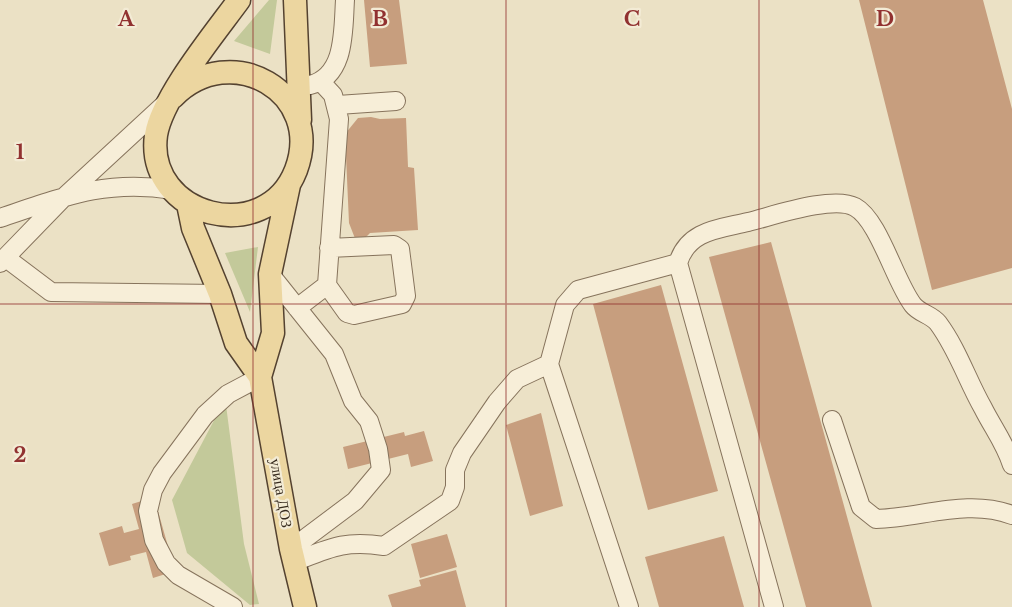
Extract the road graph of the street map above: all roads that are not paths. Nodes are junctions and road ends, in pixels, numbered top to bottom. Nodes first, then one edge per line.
1 (239, 0) edge
2 (295, 0) edge
3 (345, 0) edge
4 (310, 85) junction
5 (173, 97) junction
6 (396, 101) dead end
7 (338, 105) junction
8 (300, 128) junction
9 (289, 184) junction
10 (180, 197) junction
11 (63, 198) junction
12 (0, 218) edge
13 (330, 248) junction
14 (3, 260) edge
15 (678, 263) junction
16 (270, 274) junction
17 (327, 285) junction
18 (220, 294) junction
19 (297, 308) junction
20 (549, 364) junction
21 (260, 377) junction
22 (832, 420) dead end
23 (1012, 465) edge
24 (1012, 515) edge
25 (292, 556) junction
26 (234, 607) edge
27 (305, 607) edge
28 (629, 607) edge
29 (774, 607) edge

1 - 5 main road
2 - 4 main road
3 - 4 street
4 - 7 street
4 - 8 main road
5 - 8 main road
5 - 10 main road
5 - 11 street
6 - 7 street
7 - 13 street
8 - 9 main road
9 - 10 main road
9 - 16 main road
10 - 11 street
10 - 18 main road
11 - 12 street
11 - 14 street
13 - 17 street
13 - 17 street
14 - 18 street
15 - 20 street
15 - 23 street
15 - 29 street
16 - 19 street
16 - 21 main road
17 - 19 street
18 - 21 main road
19 - 25 street
20 - 25 street
20 - 28 street
21 - 25 main road, улица ДОЗ
21 - 26 street
22 - 24 street
25 - 27 main road, улица ДОЗ

